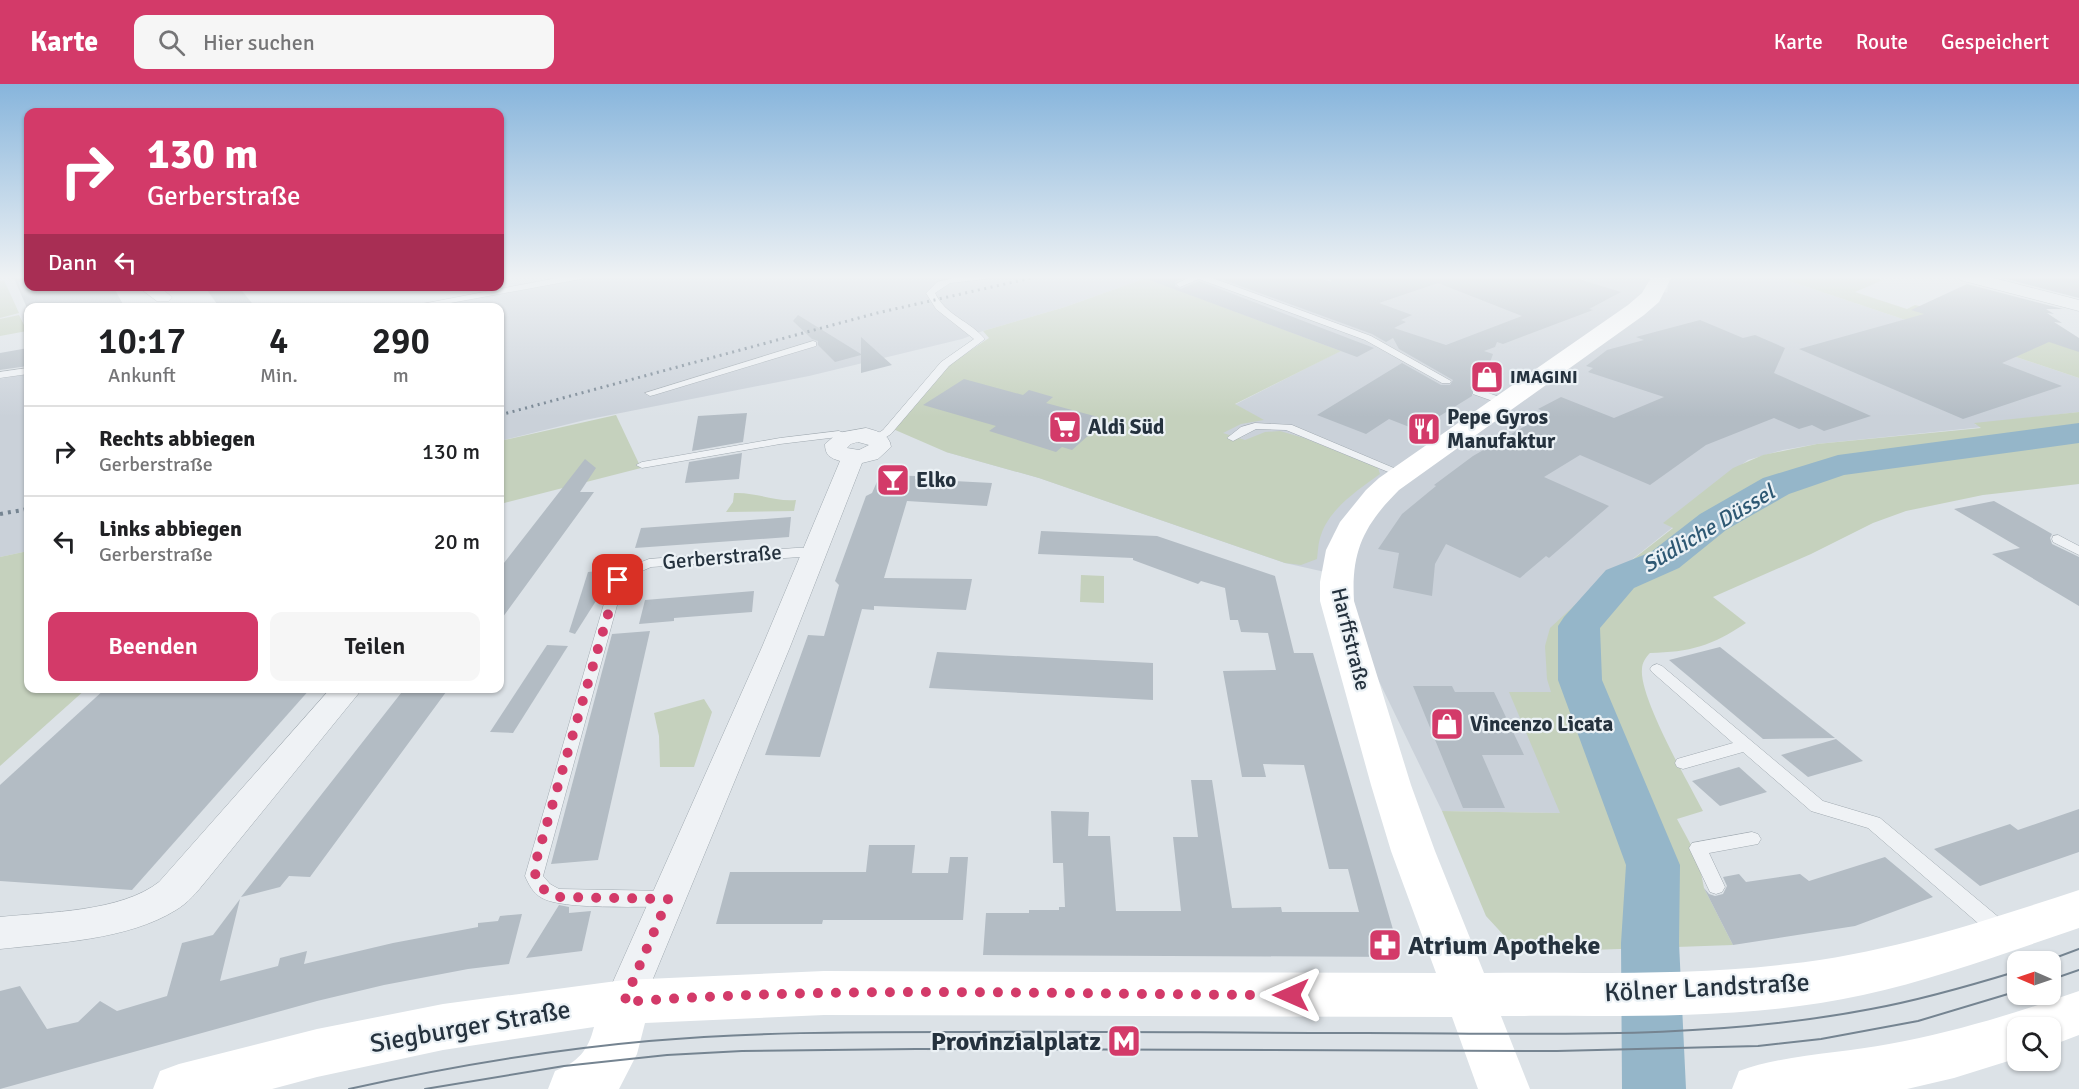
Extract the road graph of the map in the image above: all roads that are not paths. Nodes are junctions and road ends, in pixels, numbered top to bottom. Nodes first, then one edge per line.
1 (961, 323) edge
2 (1328, 323) edge
3 (1617, 323) edge
4 (813, 344) dead end
5 (24, 372) edge
6 (0, 375) edge
7 (1446, 381) dead end
8 (1477, 392) dead end
9 (650, 393) dead end
10 (1504, 402) junction
11 (1233, 438) dead end
12 (876, 439) joint
13 (850, 447) junction
14 (642, 465) dead end
15 (1402, 474) junction
16 (2058, 539) dead end
17 (2079, 551) edge
18 (815, 552) junction
19 (1657, 669) dead end
20 (344, 693) edge
21 (1746, 745) junction
22 (1683, 763) dead end
23 (1752, 839) dead end
24 (1716, 887) dead end
25 (668, 899) junction
26 (2079, 909) edge
27 (0, 933) edge
28 (2005, 934) junction
29 (1469, 995) junction
30 (624, 1002) junction
31 (2079, 1013) edge
32 (2061, 1020) edge
33 (2007, 1038) edge
34 (317, 1053) junction
35 (1873, 1081) edge
36 (179, 1089) edge
37 (247, 1089) edge
38 (574, 1089) edge
39 (1504, 1089) edge
40 (1758, 1089) edge

1 - 12 lane
2 - 7 lane
3 - 10 main road, Harffstraße
4 - 9 lane
5 - 6 lane
8 - 10 lane
10 - 15 main road, Harffstraße
11 - 15 lane
12 - 13 street
13 - 14 lane
13 - 18 street, Gerberstraße
15 - 29 main road, Harffstraße
16 - 17 lane
18 - 25 street, Gerberstraße
18 - 25 lane, Gerberstraße
19 - 21 lane
20 - 27 street
21 - 22 lane
21 - 28 lane
23 - 24 lane
25 - 30 street, Gerberstraße
26 - 28 main road, Kölner Landstraße
28 - 29 main road, Kölner Landstraße
29 - 30 main road, Siegburger Straße
29 - 39 main road
30 - 34 main road, Siegburger Straße
30 - 38 main road
31 - 32 main road
33 - 35 main road
34 - 36 main road, Siegburger Straße
34 - 37 main road, Siegburger Straße
35 - 40 main road

